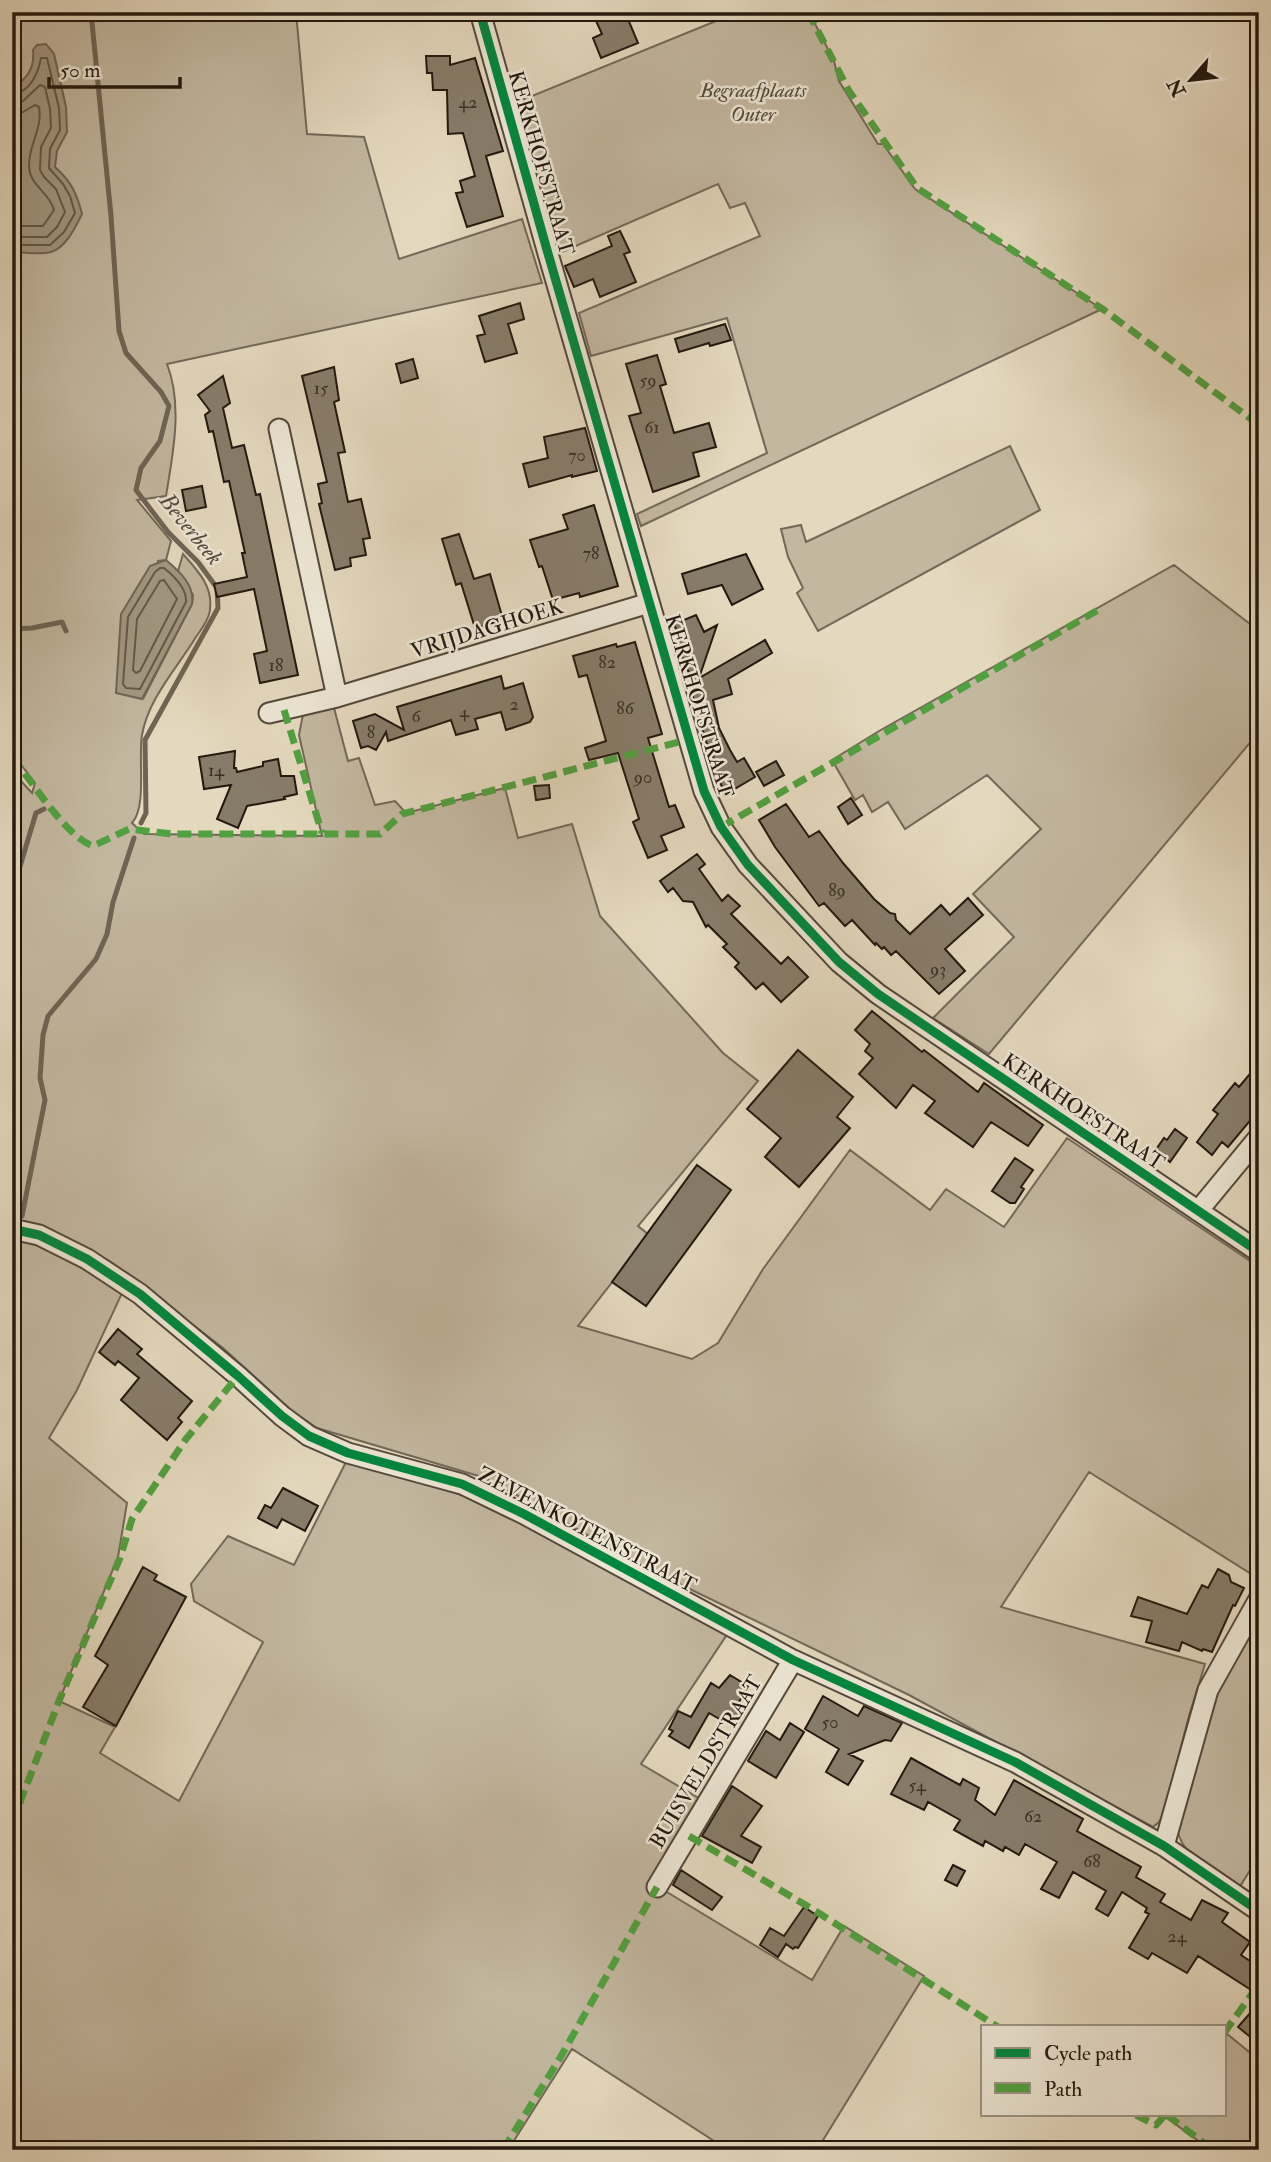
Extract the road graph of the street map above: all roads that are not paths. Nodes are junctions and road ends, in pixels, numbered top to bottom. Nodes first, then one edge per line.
1 (480, 12) edge
2 (279, 429) dead end
3 (649, 603) junction
4 (337, 697) junction
5 (269, 713) dead end
6 (1259, 1137) edge
7 (1198, 1211) junction
8 (12, 1229) edge
9 (1259, 1252) edge
10 (1259, 1599) edge
11 (793, 1660) junction
12 (1164, 1846) junction
13 (657, 1887) dead end
14 (1259, 1911) edge

1 - 3 street, KERKHOFSTRAAT
2 - 4 street
3 - 4 street, VRIJDAGHOEK
3 - 7 street, KERKHOFSTRAAT
4 - 5 street, VRIJDAGHOEK
6 - 7 street
7 - 9 street, KERKHOFSTRAAT
8 - 11 street, ZEVENKOTENSTRAAT
10 - 12 street
11 - 12 street, ZEVENKOTENSTRAAT
11 - 13 street, BUISVELDSTRAAT
12 - 14 street, ZEVENKOTENSTRAAT

